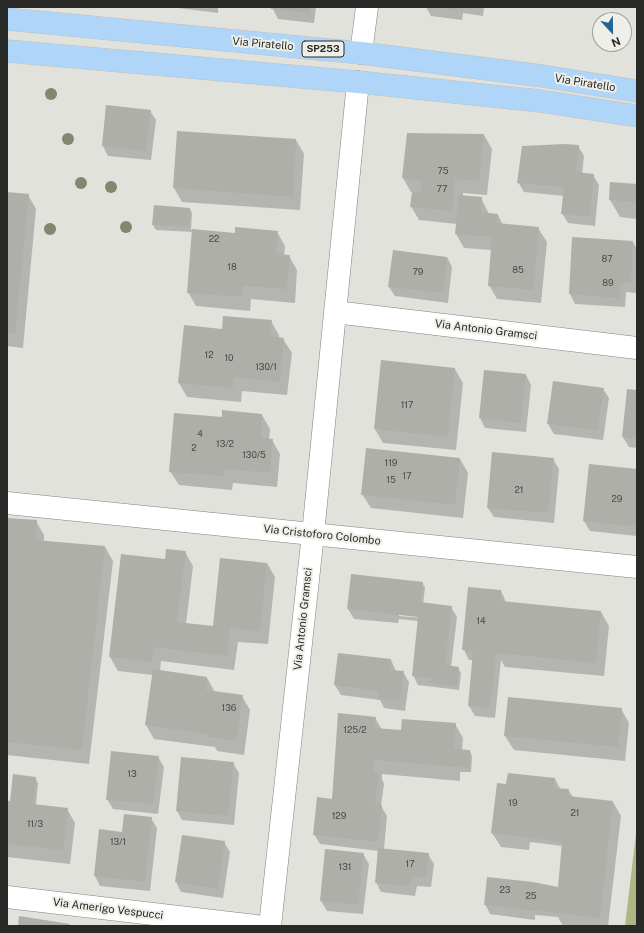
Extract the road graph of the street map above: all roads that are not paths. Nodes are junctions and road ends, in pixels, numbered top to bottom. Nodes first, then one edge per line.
1 (367, 7) edge
2 (7, 19) edge
3 (7, 51) edge
4 (361, 52) junction
5 (358, 82) junction
6 (637, 91) edge
7 (637, 116) edge
8 (335, 312) junction
9 (637, 348) edge
10 (7, 503) edge
11 (312, 534) junction
12 (637, 567) edge
13 (7, 897) edge
14 (256, 926) edge
15 (270, 926) edge

1 - 4 street
2 - 4 main road, Via Piratello / SP253
3 - 5 main road
4 - 6 main road, Via Piratello / SP253
5 - 7 main road
5 - 8 street, Via Antonio Gramsci
8 - 9 street, Via Antonio Gramsci
8 - 11 street, Via Antonio Gramsci
10 - 11 street, Via Cristoforo Colombo
11 - 12 street, Via Cristoforo Colombo
11 - 15 street, Via Antonio Gramsci
13 - 14 street, Via Amerigo Vespucci

